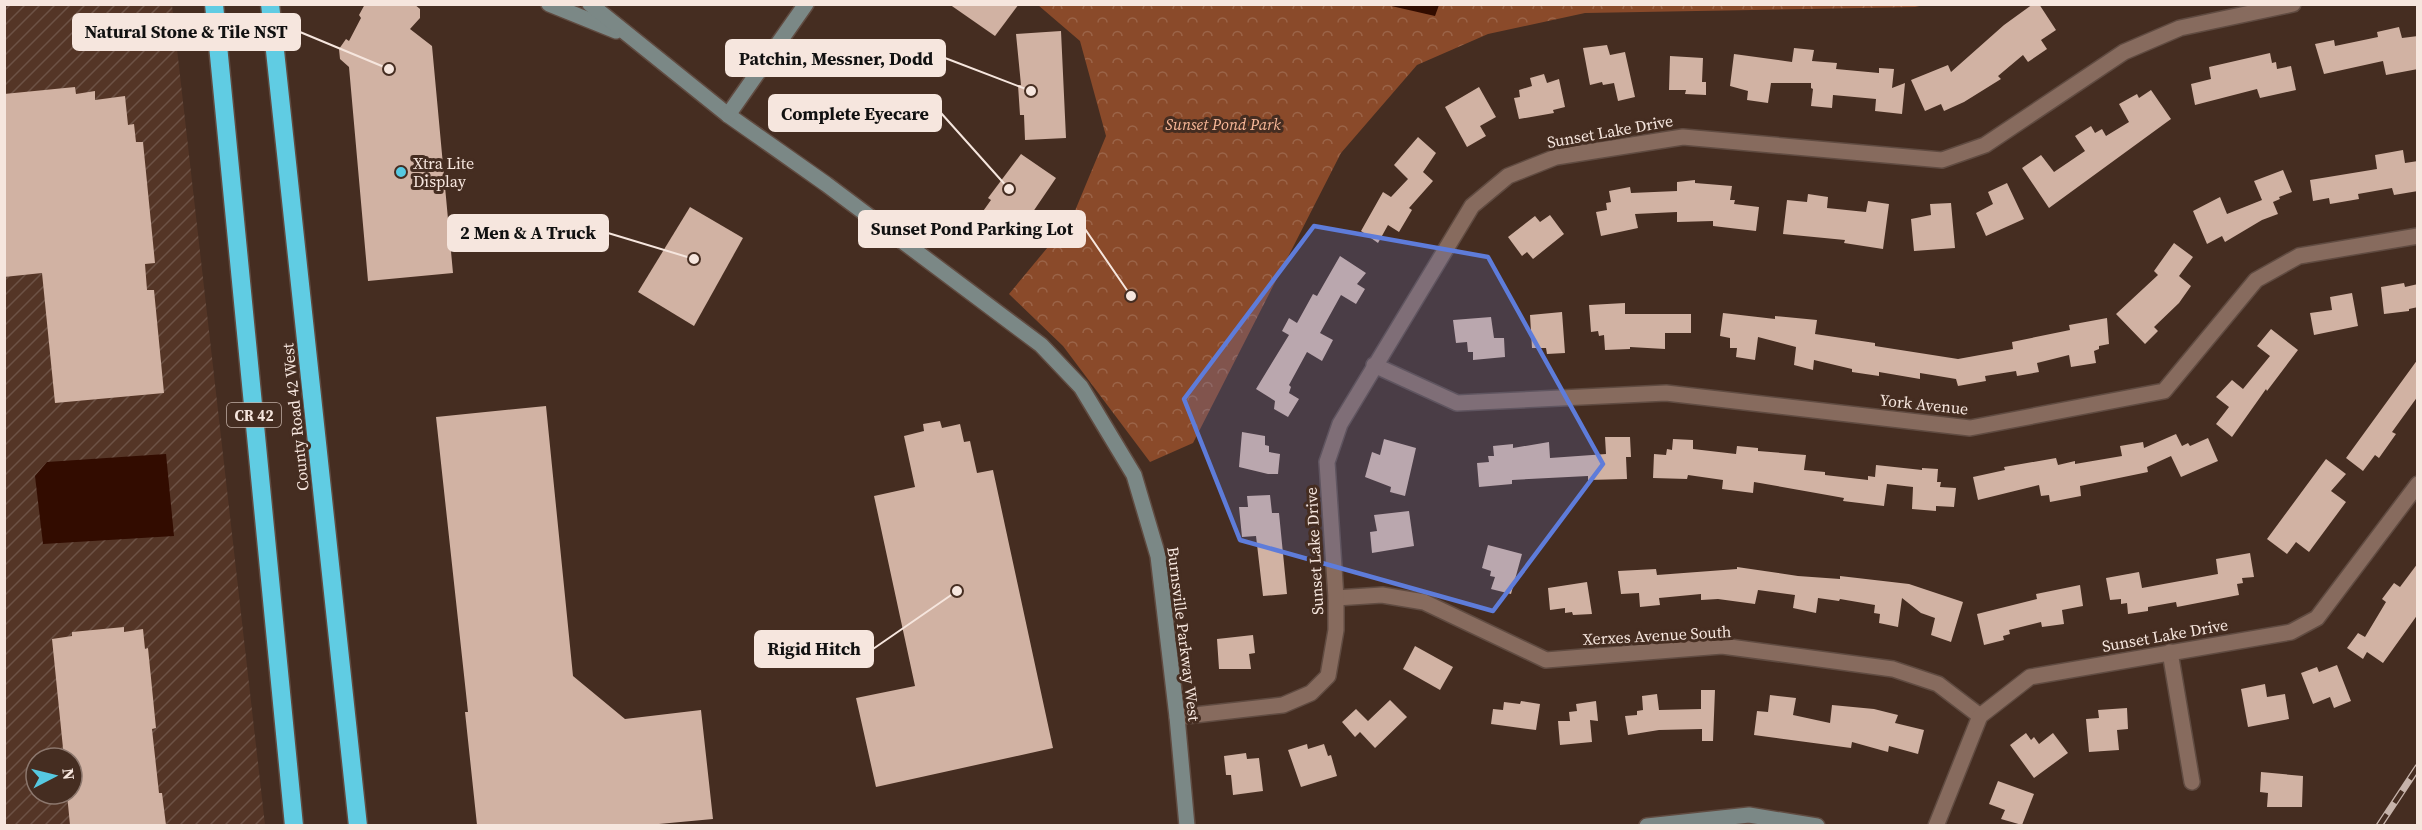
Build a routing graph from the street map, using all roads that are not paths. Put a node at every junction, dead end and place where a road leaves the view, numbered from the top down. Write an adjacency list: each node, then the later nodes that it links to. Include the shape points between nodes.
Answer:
1 (214, 4): 17 (highway, CR 42)
2 (270, 4): 18 (highway, County Road 42 West)
3 (549, 4): 7 (street, Burnsville Parkway West)
4 (590, 4): 7 (street, Burnsville Parkway West)
5 (806, 4): 8 (street)
6 (2293, 4): 10 (street, Sunset Lake Drive, via 2180,28 2124,52 1985,145 1941,160 1683,136 1556,157 1508,176 1472,206)
7 (631, 37): 8 (street, Burnsville Parkway West)
8 (728, 115): 15 (street, Burnsville Parkway West, via 999,312 1041,345 1081,387 1134,476 1155,546)
9 (2418, 236): 10 (street, York Avenue, via 2299,256 2256,280 2164,391 1970,428 1666,393 1457,403)
10 (1374, 365): 12 (street, Sunset Lake Drive, via 1340,424 1327,462)
11 (2418, 484): 13 (street, Sunset Lake Drive, via 2317,618 2291,632)
12 (1336, 598): 14 (street, Xerxes Avenue South, via 1382,595 1424,602 1546,660 1722,646 1893,669 1938,684); 15 (street, Sunset Lake Drive, via 1336,630 1328,676 1311,693 1283,705)
13 (2170, 652): 14 (street, Sunset Lake Drive, via 2030,677); 16 (street)
14 (1980, 716): 22 (street)
15 (1177, 717): 19 (street, Burnsville Parkway West)
16 (2192, 782)
17 (294, 825)
18 (358, 825)
19 (1187, 825)
20 (1647, 825): 21 (street, via 1749,815)
21 (1817, 825)
22 (1936, 825)

